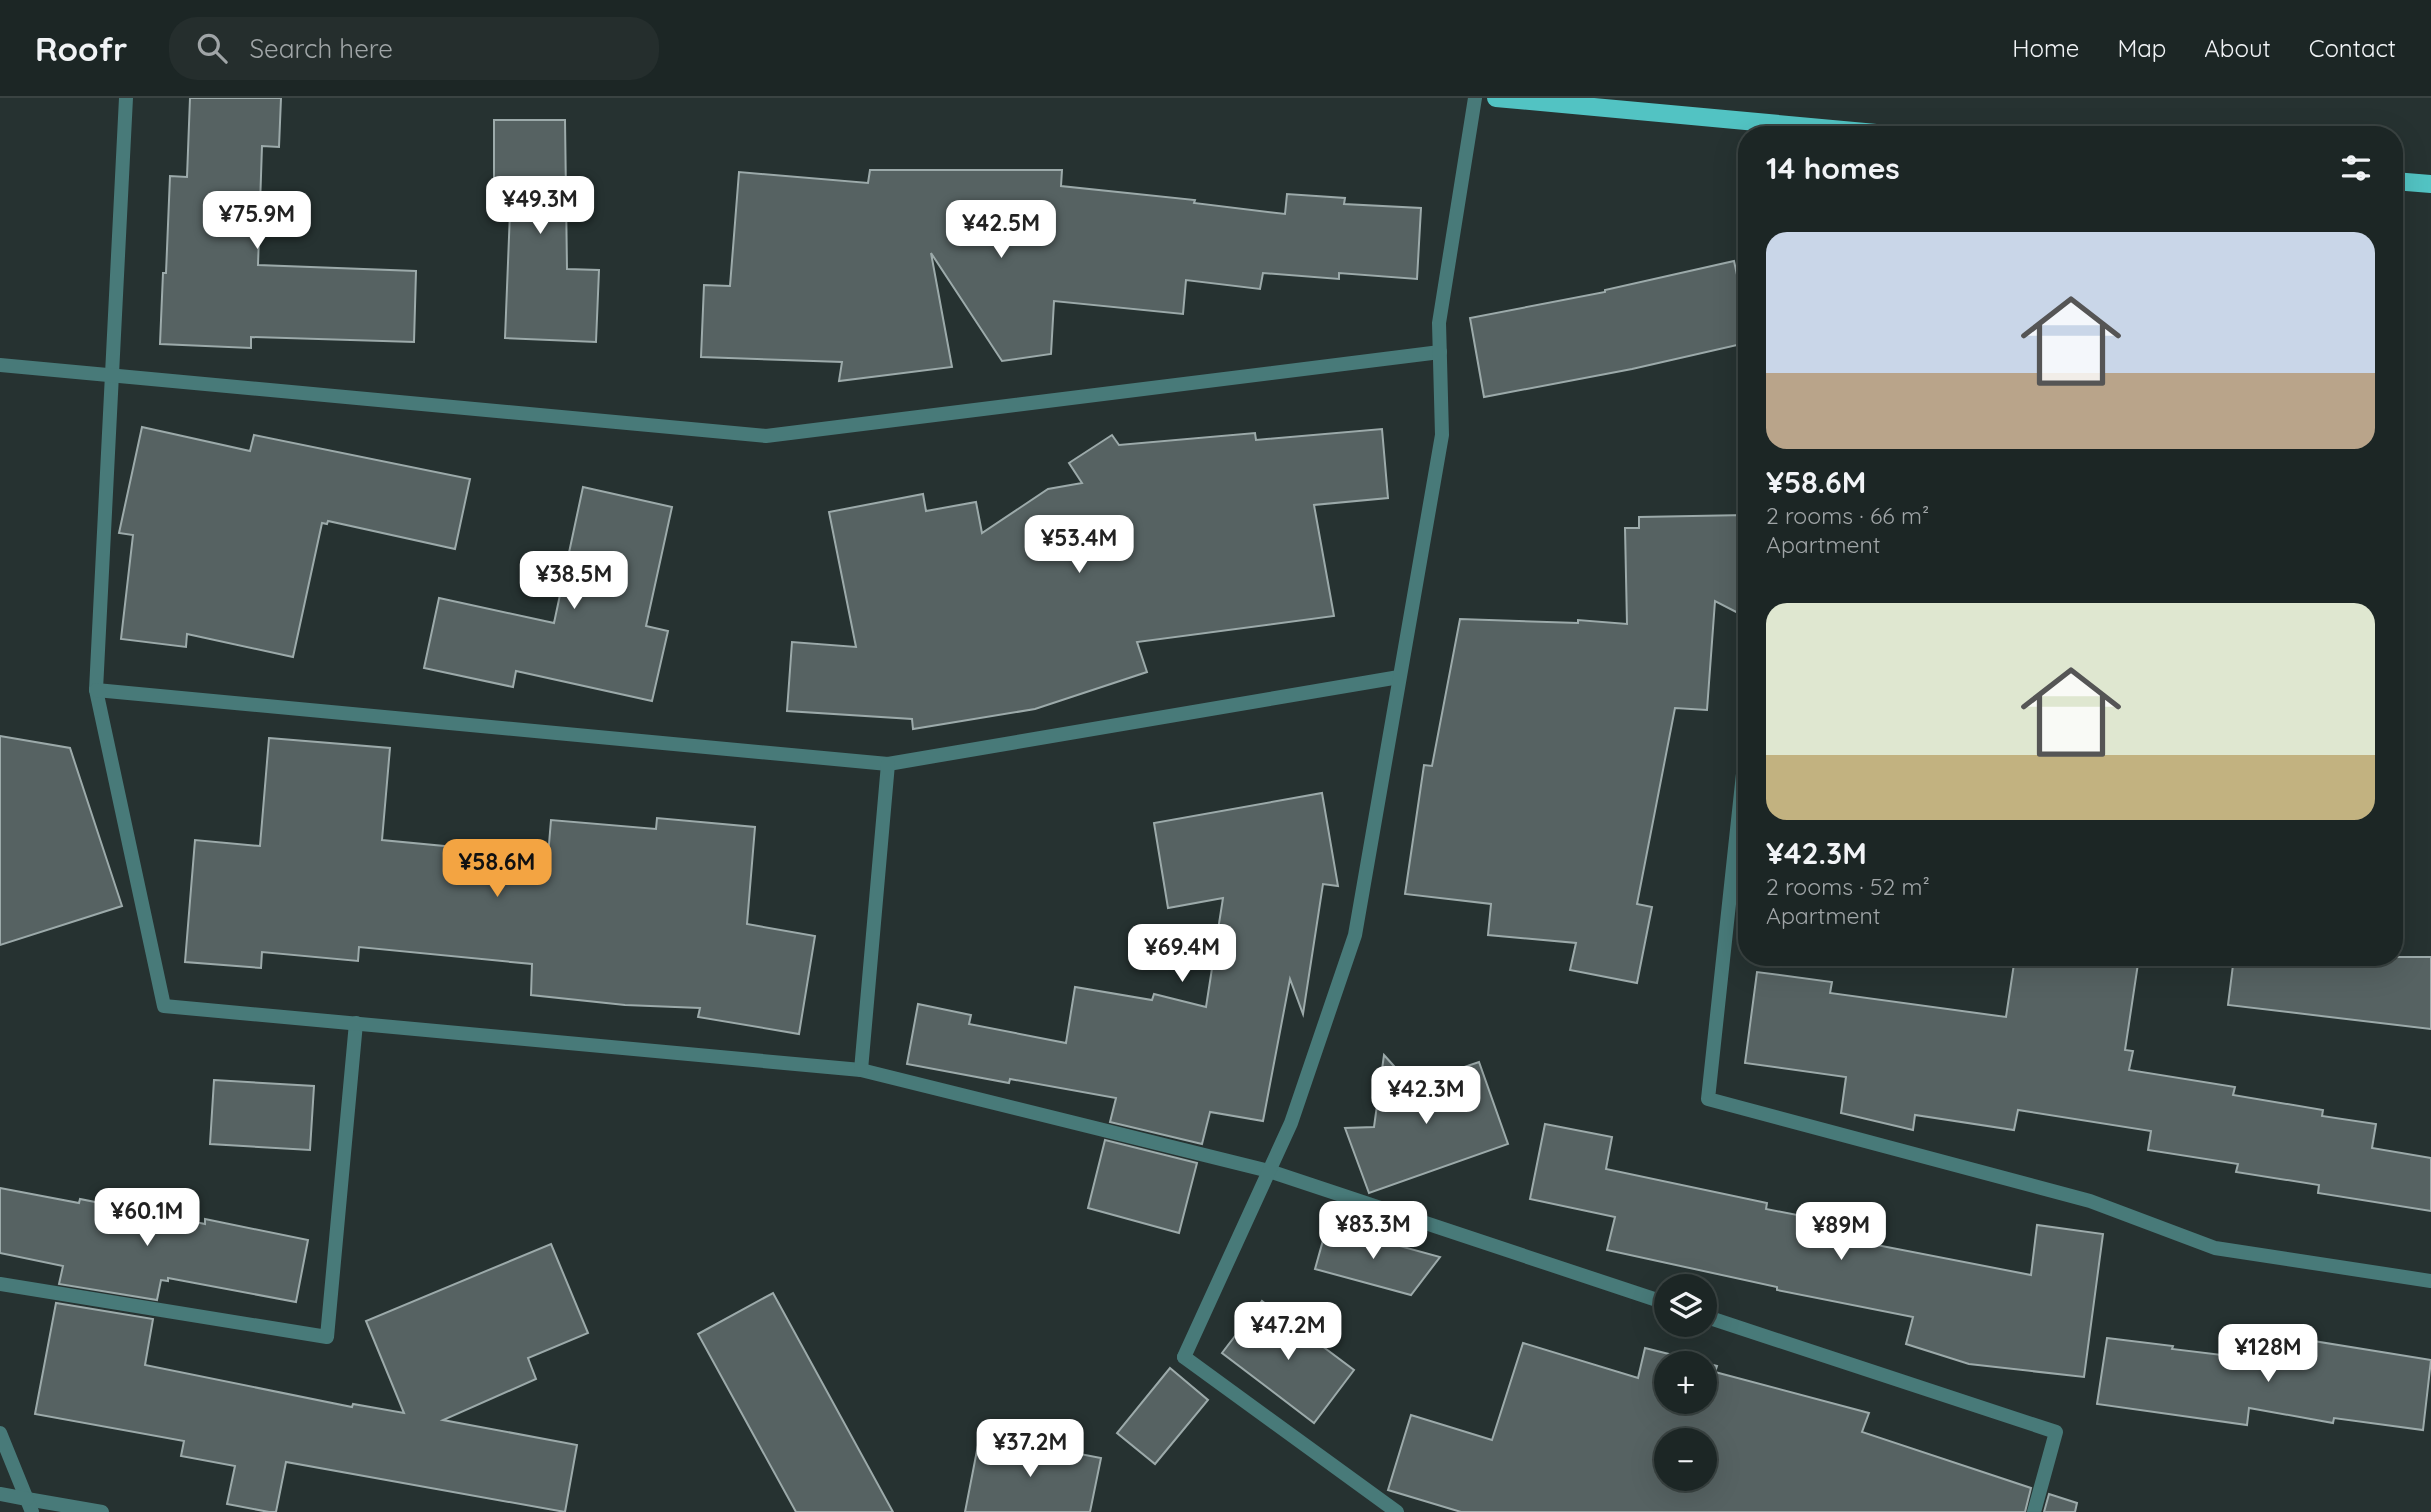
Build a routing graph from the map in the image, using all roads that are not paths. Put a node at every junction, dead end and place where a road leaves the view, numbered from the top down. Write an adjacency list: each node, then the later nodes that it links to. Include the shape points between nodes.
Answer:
1 (126, 98): 10 (street)
2 (1475, 98): 8 (street, via 1439,323)
3 (1496, 98): 4 (main road)
4 (1532, 99): 5 (main road)
5 (1770, 126)
6 (2403, 182): 7 (main road)
7 (2431, 184)
8 (1440, 352): 10 (street, via 766,436); 11 (street, via 1442,435)
9 (0, 365): 10 (street)
10 (111, 375): 12 (street)
11 (1399, 677): 13 (street); 17 (street, via 1355,935 1291,1123)
12 (96, 690): 13 (street); 15 (street, via 164,1006)
13 (888, 764): 16 (street)
14 (1738, 821): 18 (street, via 1708,1100 2090,1201 2215,1248)
15 (356, 1023): 16 (street); 19 (street, via 327,1337)
16 (861, 1069): 17 (street)
17 (1269, 1171): 20 (street); 26 (street, via 1184,1357)
18 (2431, 1281)
19 (0, 1284)
20 (1654, 1299)
21 (1717, 1320): 27 (street, via 2056,1432)
22 (0, 1433): 24 (street)
23 (0, 1494): 24 (street)
24 (30, 1505): 25 (street)
25 (102, 1512)
26 (1397, 1512)
27 (2034, 1512)

